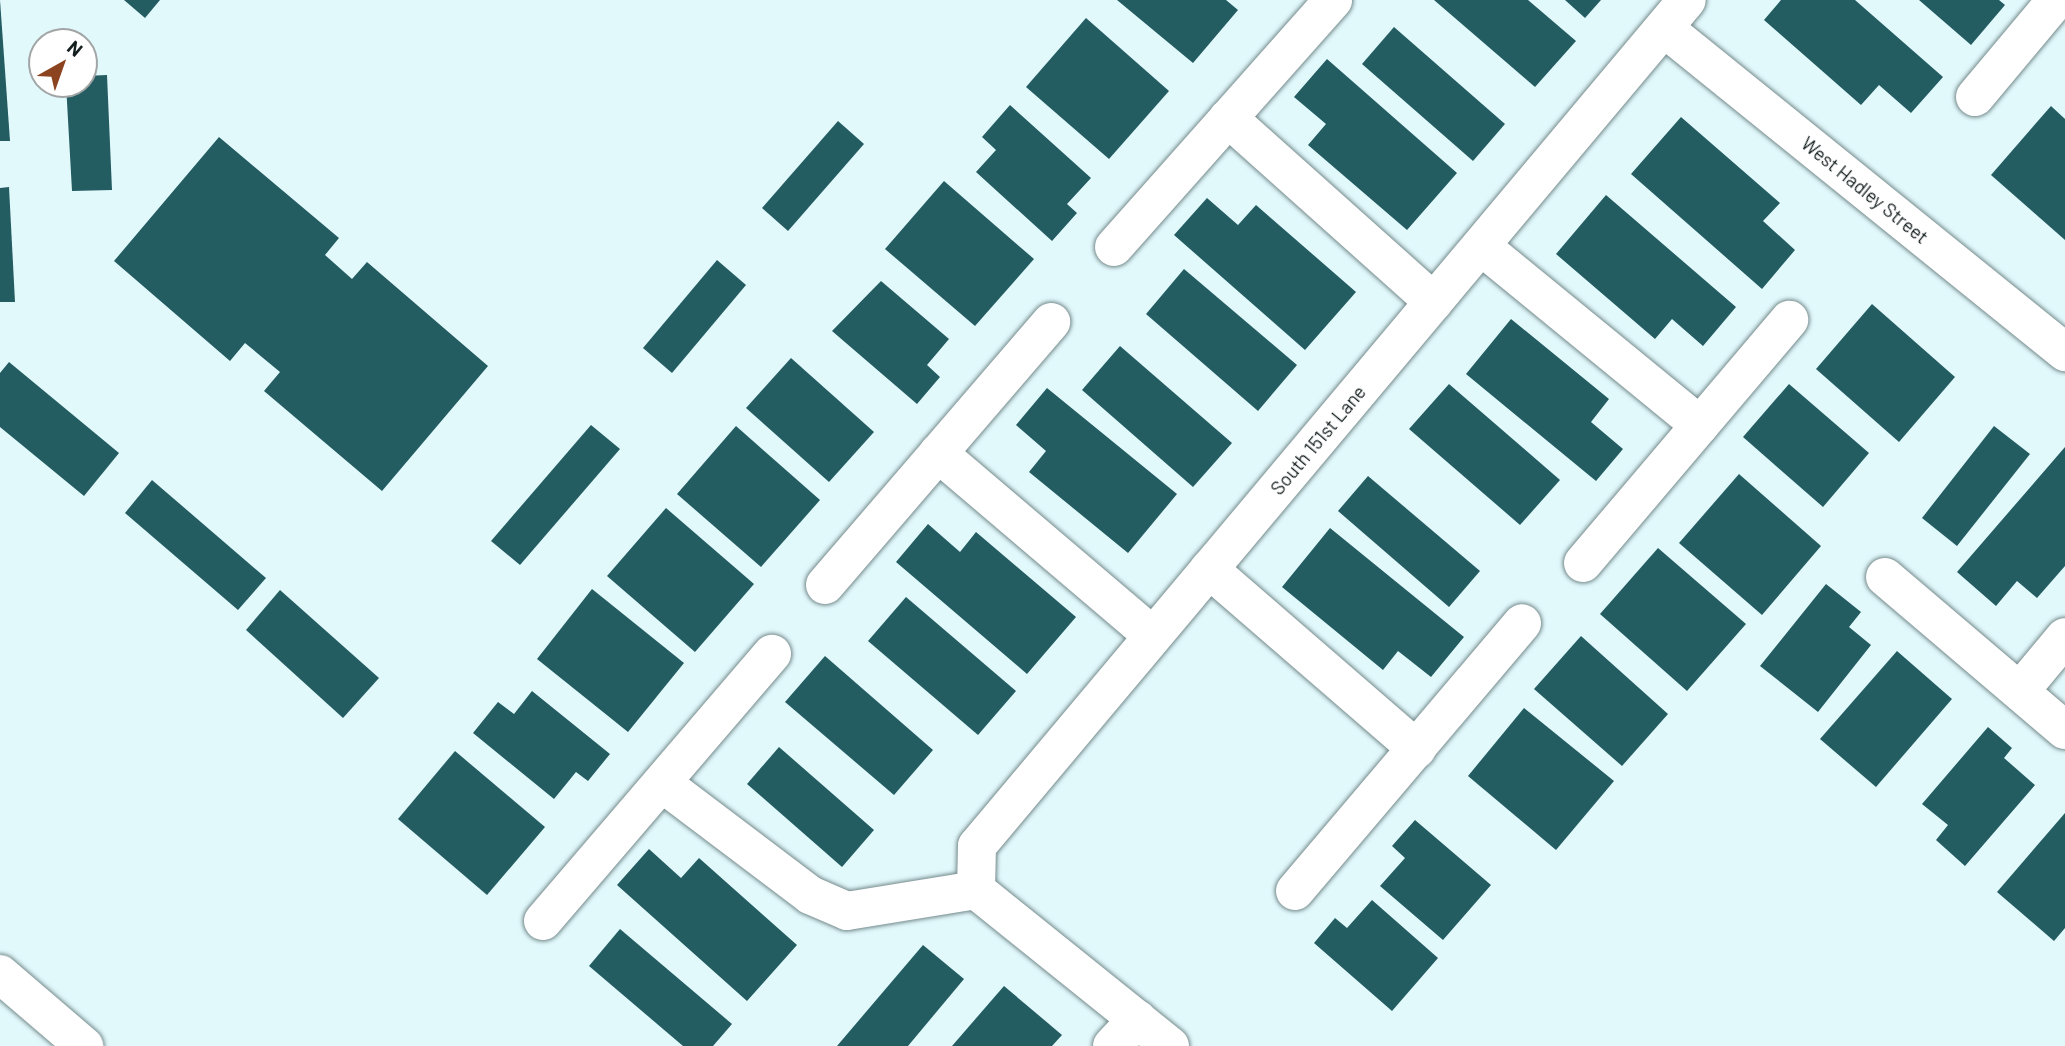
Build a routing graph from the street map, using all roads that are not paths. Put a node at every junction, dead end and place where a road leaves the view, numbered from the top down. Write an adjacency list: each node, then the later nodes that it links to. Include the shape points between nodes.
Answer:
1 (1333, 0): 5 (street)
2 (2056, 0): 4 (street)
3 (1676, 14): 6 (street, South 151st Lane); 11 (street, West Hadley Street)
4 (1975, 97)
5 (1228, 118): 7 (street); 8 (street)
6 (1481, 246): 8 (street, South 151st Lane); 12 (street)
7 (1114, 247)
8 (1434, 302): 15 (street, South 151st Lane)
9 (1789, 320): 12 (street)
10 (1051, 322): 13 (street)
11 (2065, 352)
12 (1700, 425): 14 (street)
13 (938, 453): 17 (street); 19 (street)
14 (1583, 563)
15 (1209, 569): 19 (street, South 151st Lane); 24 (street)
16 (1885, 577): 22 (street)
17 (825, 585)
18 (1522, 623): 24 (street)
19 (1153, 636): 26 (street, South 151st Lane, via 977,846)
20 (2065, 637): 22 (street)
21 (772, 654): 25 (street)
22 (2020, 691): 23 (street)
23 (2065, 730)
24 (1417, 748): 27 (street)
25 (662, 783): 26 (street, via 810,895 847,911); 28 (street)
26 (976, 890): 30 (street)
27 (1295, 891)
28 (543, 921)
29 (0, 974): 31 (street)
30 (1125, 1032): 32 (street)
31 (85, 1046)
32 (1170, 1046)

